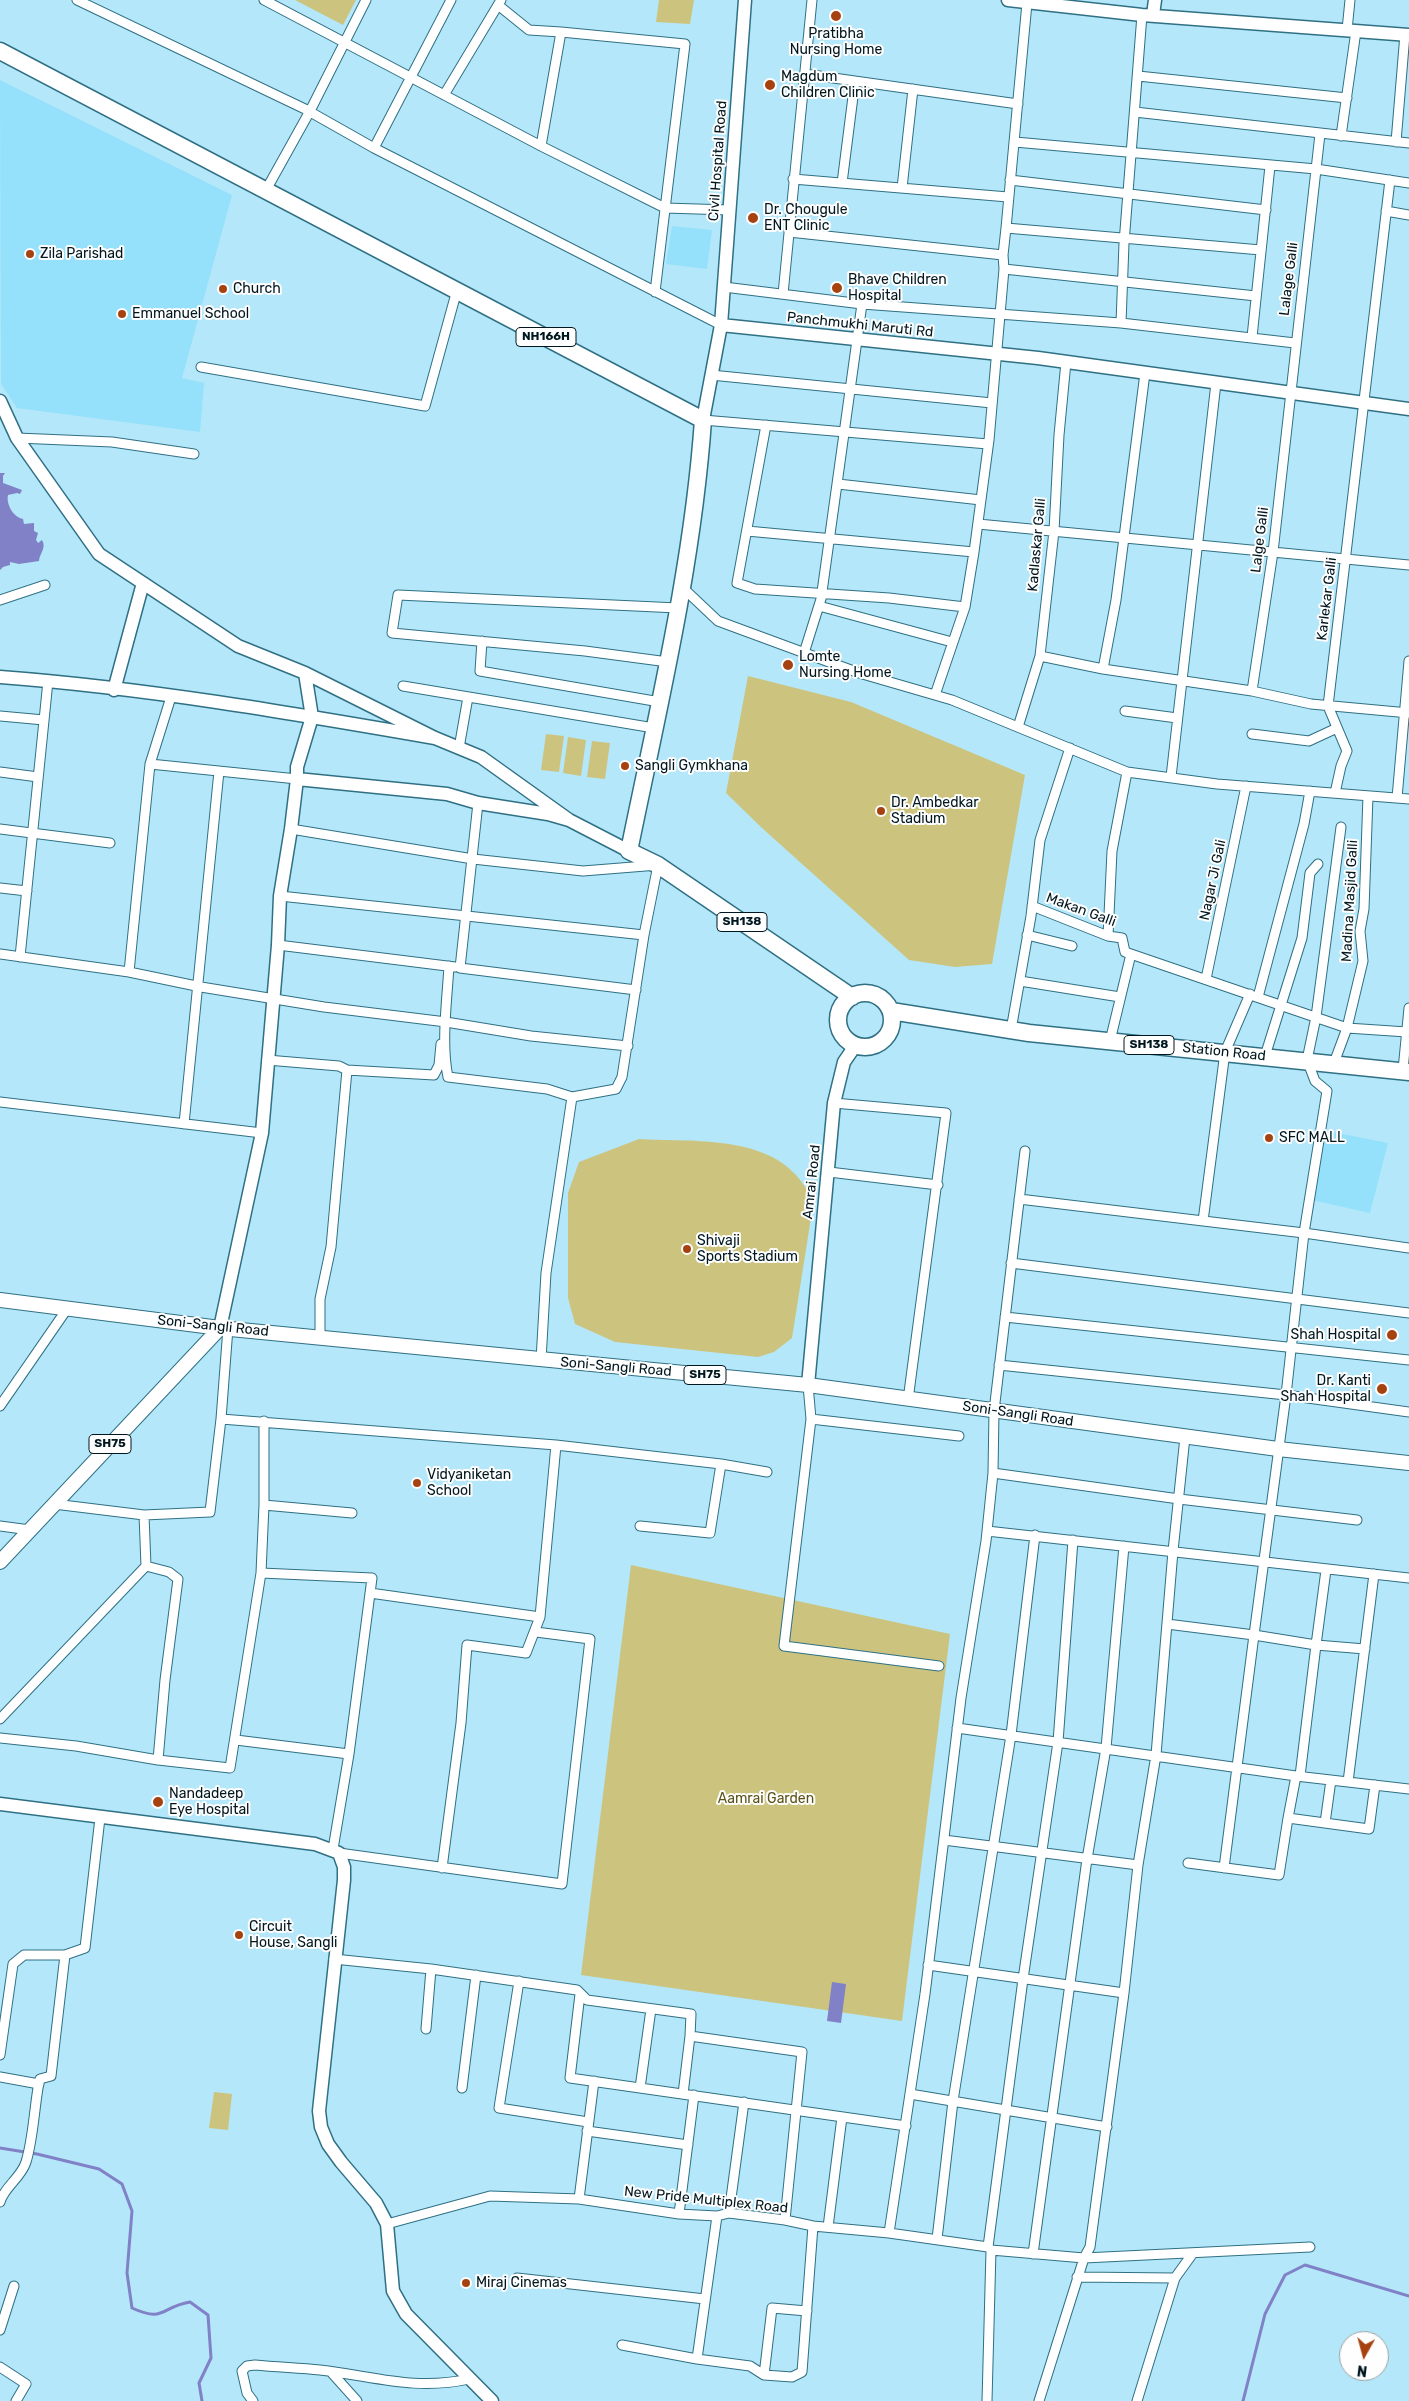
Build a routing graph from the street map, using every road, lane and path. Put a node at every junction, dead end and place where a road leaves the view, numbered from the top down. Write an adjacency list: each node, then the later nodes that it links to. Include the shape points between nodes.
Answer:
1 (77, 0): 28 (street)
2 (264, 0): 16 (street)
3 (366, 0): 16 (street)
4 (452, 0): 20 (street)
5 (746, 0): 50 (main road, Civil Hospital Road)
6 (812, 0): 18 (street)
7 (1008, 0): 11 (main road)
8 (1155, 0): 12 (main road)
9 (1350, 0): 13 (street)
10 (499, 2): 14 (street, via 529,30); 23 (street)
11 (1026, 3): 12 (main road); 25 (street)
12 (1148, 15): 13 (main road); 19 (street)
13 (1352, 30): 15 (main road); 24 (street)
14 (561, 32): 35 (street); 49 (street, via 685,44)
15 (1407, 35): 26 (street)
16 (344, 42): 20 (street); 28 (street)
17 (0, 51): 46 (highway, NH166H)
18 (805, 74): 21 (street); 40 (street)
19 (1138, 76): 24 (street); 29 (street)
20 (411, 77): 23 (street); 36 (street)
21 (856, 81): 22 (street); 43 (street)
22 (914, 89): 25 (street); 45 (street)
23 (444, 95): 35 (street)
24 (1347, 98): 31 (street)
25 (1018, 104): 32 (street)
26 (1399, 110): 27 (street); 33 (street)
27 (1409, 111)
28 (310, 112): 36 (street); 46 (street)
29 (1135, 112): 30 (street); 37 (street)
30 (1320, 134): 31 (street); 39 (street, Lalage Galli)
31 (1342, 136): 33 (street)
32 (1015, 142): 37 (street); 41 (street)
33 (1396, 142): 34 (street)
34 (1409, 143)
35 (541, 146): 49 (street)
36 (374, 148): 63 (street)
37 (1132, 152): 38 (street); 47 (street)
38 (1270, 166): 39 (street); 51 (street)
39 (1316, 169): 42 (street); 72 (street, Lalage Galli)
40 (793, 179): 43 (street); 55 (street)
41 (1010, 180): 47 (street); 48 (street)
42 (1390, 180): 44 (street); 52 (street, Karlekar Galli)
43 (842, 183): 45 (street)
44 (1409, 183)
45 (902, 188): 48 (street)
46 (266, 190): 62 (highway, NH166H)
47 (1128, 194): 51 (street); 56 (street)
48 (1008, 197): 54 (street)
49 (665, 208): 50 (street); 63 (street)
50 (729, 210): 61 (main road, Civil Hospital Road)
51 (1266, 210): 57 (street)
52 (1386, 211): 53 (street); 83 (street, Karlekar Galli)
53 (1409, 215)
54 (1006, 228): 56 (street); 58 (street)
55 (789, 232): 58 (street); 64 (street)
56 (1124, 238): 57 (street); 60 (street)
57 (1261, 250): 65 (street)
58 (1003, 255): 59 (street)
59 (1004, 269): 60 (street); 67 (street)
60 (1122, 281): 65 (street); 68 (street)
61 (724, 287): 64 (street); 69 (main road, Civil Hospital Road)
62 (456, 290): 75 (street, via 425,406); 85 (highway, NH166H)
63 (655, 292): 69 (street)
64 (783, 294): 66 (street)
65 (1256, 296): 70 (street)
66 (862, 304): 67 (street); 71 (street)
67 (1000, 314): 68 (street); 73 (street)
68 (1121, 323): 70 (street)
69 (720, 325): 71 (main road, Panchmukhi Maruti Rd); 77 (main road, Civil Hospital Road)
70 (1252, 337): 72 (street)
71 (857, 339): 73 (main road, Panchmukhi Maruti Rd); 79 (street)
72 (1295, 343): 80 (street, Lalage Galli)
73 (997, 354): 74 (main road, Panchmukhi Maruti Rd); 82 (street)
74 (1066, 362): 76 (main road, Panchmukhi Maruti Rd); 95 (street, Kadlaskar Galli)
75 (201, 367)
76 (1145, 373): 78 (main road, Panchmukhi Maruti Rd); 96 (street)
77 (711, 375): 79 (street); 85 (main road, Civil Hospital Road)
78 (1216, 382): 80 (main road, Panchmukhi Maruti Rd); 98 (street)
79 (851, 390): 82 (street); 87 (street)
80 (1290, 392): 83 (main road, Panchmukhi Maruti Rd); 100 (street, Lalge Galli)
81 (0, 401): 88 (main road)
82 (992, 402): 89 (street)
83 (1362, 402): 84 (main road, Panchmukhi Maruti Rd); 101 (street, Karlekar Galli)
84 (1409, 408)
85 (703, 420): 86 (street); 105 (highway, via 700,470)
86 (766, 425): 87 (street); 94 (street)
87 (845, 432): 89 (street); 91 (street)
88 (17, 438): 90 (street, via 112,442); 103 (main road, via 100,554)
89 (988, 444): 92 (street)
90 (194, 454)
91 (838, 484): 92 (street); 97 (street)
92 (981, 500): 93 (street)
93 (978, 524): 95 (street); 99 (street)
94 (747, 531): 97 (street); 106 (street, via 737,583 755,589)
95 (1054, 531): 96 (street); 114 (street, Kadlaskar Galli)
96 (1123, 537): 98 (street); 117 (street, via 1116,600)
97 (830, 539): 99 (street); 106 (street)
98 (1197, 544): 100 (street); 120 (street)
99 (974, 552): 109 (street)
100 (1273, 552): 101 (street); 124 (street, Lalge Galli)
101 (1346, 559): 102 (street); 129 (street, Karlekar Galli)
102 (1409, 565)
103 (143, 583): 118 (main road, via 238,646); 123 (main road)
104 (45, 585): 107 (street)
105 (681, 587): 110 (highway); 113 (street, via 718,621)
106 (822, 593): 108 (street); 109 (street)
107 (0, 600)
108 (819, 606): 112 (street); 113 (street)
109 (965, 607): 112 (street)
110 (678, 608): 111 (street, via 398,595 392,633); 115 (highway)
111 (482, 641): 115 (street); 128 (street, via 480,671)
112 (952, 642): 125 (street)
113 (804, 653): 125 (street)
114 (1040, 656): 117 (street); 136 (street, Kadlaskar Galli)
115 (668, 662): 128 (highway)
116 (1409, 662): 131 (street)
117 (1103, 669): 120 (street)
118 (305, 673): 133 (main road); 140 (main road)
119 (0, 677): 121 (main road)
120 (1181, 679): 124 (street); 134 (street)
121 (48, 681): 123 (main road); 135 (street)
122 (403, 686): 126 (street)
123 (114, 690): 127 (main road)
124 (1252, 690): 129 (street)
125 (935, 695): 136 (street)
126 (468, 697): 137 (street); 141 (street)
127 (171, 698): 133 (main road); 144 (street)
128 (660, 702): 137 (highway)
129 (1328, 706): 131 (street); 138 (street, Karlekar Galli)
130 (1125, 712): 134 (street)
131 (1406, 712): 143 (street)
132 (0, 716): 135 (street)
133 (312, 717): 140 (main road); 150 (main road, via 297,767)
134 (1177, 718): 149 (street)
135 (44, 720): 148 (street)
136 (1018, 727): 142 (street)
137 (654, 728): 164 (highway)
138 (1337, 728): 139 (street, via 1309,741); 153 (street, Karlekar Galli, via 1348,751)
139 (1252, 734)
140 (435, 738): 141 (main road)
141 (460, 748): 158 (main road, via 481,757)
142 (1070, 748): 147 (street); 171 (street, via 1040,840)
143 (1405, 754): 155 (street)
144 (150, 764): 145 (street); 183 (street)
145 (219, 771): 150 (street); 186 (street)
146 (0, 772): 148 (street)
147 (1127, 772): 149 (street); 175 (street, via 1112,851)
148 (38, 776): 162 (street)
149 (1171, 777): 151 (street)
150 (297, 779): 157 (main road, via 447,794); 161 (main road)
151 (1246, 786): 152 (street); 184 (street, Nagar Ji Gali)
152 (1310, 791): 153 (street); 188 (street, via 1304,824)
153 (1335, 793): 154 (street)
154 (1368, 796): 155 (street); 197 (street, Madina Masjid Galli, via 1364,909 1360,931 1363,962)
155 (1398, 798): 156 (street)
156 (1409, 799)
157 (478, 803): 158 (main road); 165 (street)
158 (569, 820): 164 (main road)
159 (1341, 827): 195 (street)
160 (0, 829): 162 (street)
161 (291, 829): 165 (street); 170 (main road)
162 (32, 833): 163 (street); 169 (street)
163 (110, 842)
164 (629, 851): 167 (highway, SH138)
165 (473, 859): 167 (street, via 583,871); 172 (street)
166 (1318, 864): 192 (street, via 1310,873 1302,938)
167 (658, 865): 173 (street); 189 (highway, SH138)
168 (0, 888): 169 (street)
169 (27, 891): 180 (street)
170 (280, 896): 172 (street); 176 (main road)
171 (1032, 906): 174 (street); 175 (street, Makan Galli)
172 (466, 915): 173 (street); 182 (street)
173 (644, 935): 187 (street)
174 (1027, 935): 177 (street); 185 (street)
175 (1108, 936): 179 (street, Makan Galli, via 1122,938 1125,952)
176 (278, 945): 181 (street); 191 (main road)
177 (1072, 946)
178 (0, 954): 180 (street)
179 (1130, 954): 184 (street); 190 (street)
180 (20, 957): 183 (street)
181 (449, 966): 182 (street); 196 (street)
182 (460, 968): 187 (street)
183 (129, 972): 186 (street)
184 (1206, 979): 188 (street)
185 (1020, 981): 190 (street); 198 (street)
186 (196, 986): 191 (street); 213 (street)
187 (636, 990): 201 (street)
188 (1254, 996): 192 (street); 203 (street)
189 (852, 997): 194 (highway, via 870,994 886,1003); 202 (highway, via 845,1003 838,1019 844,1036)
190 (1120, 997): 200 (street)
191 (272, 998): 196 (street); 205 (main road)
192 (1281, 1005): 195 (street); 204 (street)
193 (1409, 1008): 199 (street)
194 (891, 1011): 198 (highway, Station Road / SH138); 202 (highway, via 891,1028 882,1042 867,1047)
195 (1316, 1017): 197 (street); 206 (street)
196 (446, 1022): 201 (street, via 531,1036); 208 (street, via 439,1065 434,1075); 210 (street, via 448,1077 547,1088)
197 (1347, 1028): 199 (street); 207 (street, Madina Masjid Galli)
198 (1011, 1030): 200 (highway, Station Road / SH138)
199 (1407, 1032): 209 (street)
200 (1110, 1041): 203 (highway, Station Road / SH138)
201 (628, 1046): 210 (street, via 622,1077 616,1089)
202 (855, 1046): 212 (main road, Amrai Road, via 844,1062)
203 (1225, 1052): 204 (highway, Station Road / SH138); 219 (street)
204 (1265, 1056): 206 (highway, Station Road / SH138)
205 (268, 1060): 208 (street, via 338,1066); 214 (main road)
206 (1307, 1060): 207 (highway, Station Road / SH138); 220 (street, via 1315,1082 1327,1091)
207 (1334, 1063): 209 (highway, Station Road / SH138)
208 (347, 1070): 229 (street, via 331,1247 320,1299)
209 (1406, 1071)
210 (572, 1097): 231 (street, via 546,1272)
211 (0, 1102): 213 (street)
212 (834, 1103): 216 (main road, Amrai Road); 217 (street, via 946,1113)
213 (184, 1124): 214 (street)
214 (262, 1133): 228 (main road)
215 (1024, 1152): 218 (street)
216 (828, 1172): 217 (street); 234 (main road, Amrai Road)
217 (938, 1185): 236 (street)
218 (1019, 1199): 219 (street); 222 (street)
219 (1203, 1221): 220 (street)
220 (1304, 1233): 221 (street); 224 (street)
221 (1409, 1248)
222 (1011, 1263): 224 (street); 227 (street)
223 (0, 1300): 225 (main road, Soni-Sangli Road / SH75)
224 (1296, 1300): 226 (street); 230 (street)
225 (67, 1308): 228 (main road, Soni-Sangli Road / SH75); 237 (street)
226 (1409, 1313)
227 (1005, 1316): 230 (street); 233 (street)
228 (224, 1328): 229 (main road, Soni-Sangli Road / SH75); 240 (street); 252 (main road, SH75)
229 (320, 1338): 231 (main road, Soni-Sangli Road / SH75)
230 (1291, 1347): 232 (street); 235 (street)
231 (541, 1360): 234 (main road, Soni-Sangli Road / SH75)
232 (1409, 1360)
233 (999, 1365): 235 (street); 238 (street)
234 (808, 1385): 236 (main road, Soni-Sangli Road / SH75); 241 (street)
235 (1286, 1395): 239 (street); 246 (street)
236 (908, 1400): 238 (main road, Soni-Sangli Road / SH75)
237 (0, 1406)
238 (994, 1411): 244 (main road, Soni-Sangli Road / SH75); 250 (street)
239 (1409, 1412)
240 (221, 1419): 242 (street); 256 (street, via 210,1512)
241 (811, 1419): 243 (street); 280 (street, via 784,1646)
242 (264, 1421): 245 (street); 253 (street)
243 (959, 1436)
244 (1186, 1437): 246 (main road, Soni-Sangli Road / SH75); 251 (street)
245 (556, 1445): 247 (street); 274 (street)
246 (1278, 1449): 248 (main road, Soni-Sangli Road / SH75); 254 (street)
247 (722, 1464): 249 (street); 259 (street, via 710,1533)
248 (1409, 1464)
249 (767, 1472)
250 (993, 1473): 251 (street); 261 (street)
251 (1178, 1499): 254 (street); 265 (street)
252 (54, 1504): 256 (street); 260 (main road, SH75)
253 (264, 1505): 255 (street); 270 (street)
254 (1270, 1510): 257 (street); 266 (street)
255 (352, 1513)
256 (144, 1515): 268 (street)
257 (1357, 1520)
258 (0, 1526): 260 (street)
259 (640, 1526)
260 (30, 1530): 267 (main road, SH75)
261 (987, 1530): 262 (street); 282 (street)
262 (1035, 1535): 263 (street); 283 (street)
263 (1073, 1540): 264 (street); 286 (street)
264 (1124, 1546): 265 (street); 287 (street)
265 (1173, 1551): 266 (street); 275 (street)
266 (1263, 1561): 269 (street); 277 (street)
267 (0, 1562)
268 (146, 1566): 281 (street); 290 (street, via 169,1572 178,1579)
269 (1326, 1570): 271 (street); 278 (street)
270 (261, 1573): 273 (street, via 372,1578); 285 (street)
271 (1374, 1574): 272 (street); 279 (street)
272 (1409, 1578)
273 (370, 1593): 274 (street); 288 (street)
274 (540, 1617): 276 (street)
275 (1167, 1624): 277 (street); 289 (street)
276 (536, 1632): 308 (street, via 526,1654 467,1645 461,1723); 308 (street, via 590,1639 562,1884)
277 (1254, 1635): 278 (street); 291 (street)
278 (1316, 1644): 279 (street); 292 (street)
279 (1365, 1650): 294 (street)
280 (939, 1666)
281 (0, 1719)
282 (957, 1728): 283 (street); 301 (street)
283 (1011, 1735): 286 (street); 302 (street)
284 (0, 1738): 290 (street, via 76,1746)
285 (236, 1740): 288 (street); 290 (street, via 230,1768)
286 (1058, 1742): 287 (street); 304 (street)
287 (1106, 1748): 289 (street); 305 (street)
288 (349, 1754): 303 (street)
289 (1156, 1755): 291 (street); 307 (street)
290 (158, 1760)
291 (1238, 1767): 292 (street); 309 (street)
292 (1298, 1776): 293 (street); 299 (street)
293 (1331, 1780): 294 (street); 300 (street)
294 (1348, 1782): 295 (street)
295 (1374, 1785): 296 (street); 300 (street, via 1369,1829)
296 (1409, 1789)
297 (0, 1804): 298 (main road)
298 (100, 1818): 303 (main road, via 315,1844); 310 (street, via 85,1948)
299 (1288, 1818): 300 (street); 309 (street, via 1279,1875)
300 (1325, 1823)
301 (944, 1840): 302 (street); 312 (street)
302 (994, 1845): 304 (street); 314 (street)
303 (336, 1851): 308 (street); 311 (main road, via 344,1867 344,1880)
304 (1042, 1853): 305 (street); 316 (street)
305 (1087, 1859): 307 (street); 318 (street)
306 (1188, 1863): 309 (street)
307 (1138, 1865): 320 (street)
308 (442, 1868)
309 (1224, 1868)
310 (65, 1955): 324 (street, via 24,1955 12,1964); 327 (street, via 51,2076 40,2079)
311 (334, 1959): 313 (street); 349 (main road, via 319,2111 321,2127 341,2162 376,2203)
312 (928, 1965): 314 (street); 331 (street)
313 (431, 1969): 315 (street); 322 (street)
314 (974, 1972): 316 (street); 334 (street)
315 (476, 1975): 317 (street); 328 (street)
316 (1023, 1979): 318 (street); 336 (street)
317 (519, 1981): 319 (street, via 577,1990); 339 (street, via 499,2108)
318 (1070, 1986): 320 (street); 338 (street)
319 (580, 1994): 321 (street, via 587,2000); 326 (street, via 570,2078)
320 (1124, 1994): 341 (street)
321 (651, 2009): 323 (street, via 691,2014); 329 (street)
322 (426, 2029)
323 (690, 2036): 330 (street); 335 (street, via 802,2052)
324 (0, 2055)
325 (0, 2077): 327 (street)
326 (594, 2081): 329 (street); 339 (street)
327 (39, 2084): 344 (street, via 25,2163)
328 (462, 2088)
329 (640, 2088): 330 (street)
330 (683, 2094): 332 (street)
331 (910, 2094): 334 (street); 340 (street)
332 (694, 2095): 333 (street); 342 (street)
333 (744, 2102): 335 (street); 345 (street)
334 (953, 2102): 336 (street); 353 (street)
335 (795, 2109): 337 (street); 348 (street)
336 (1005, 2110): 338 (street); 355 (street)
337 (842, 2116): 340 (street); 351 (street)
338 (1052, 2118): 341 (street); 357 (street)
339 (588, 2126): 342 (street); 343 (street)
340 (906, 2126): 352 (street)
341 (1106, 2127): 358 (street, via 1090,2247)
342 (688, 2145): 346 (street)
343 (579, 2199): 346 (street, New Pride Multiplex Road); 349 (street, New Pride Multiplex Road, via 490,2196)
344 (0, 2202)
345 (729, 2213): 347 (street, New Pride Multiplex Road); 348 (street, New Pride Multiplex Road)
346 (679, 2214): 347 (street, New Pride Multiplex Road)
347 (717, 2216): 363 (street)
348 (785, 2220): 350 (street, New Pride Multiplex Road)
349 (386, 2224): 371 (main road, via 393,2291 406,2314)
350 (813, 2226): 351 (street, New Pride Multiplex Road); 364 (street)
351 (828, 2227): 352 (street, New Pride Multiplex Road)
352 (889, 2233): 353 (street, New Pride Multiplex Road)
353 (938, 2240): 355 (street, New Pride Multiplex Road)
354 (1310, 2247): 356 (street, New Pride Multiplex Road)
355 (990, 2249): 357 (street, New Pride Multiplex Road); 376 (street)
356 (1193, 2253): 358 (street, New Pride Multiplex Road); 361 (street)
357 (1033, 2254): 358 (street, New Pride Multiplex Road)
358 (1084, 2258): 359 (street)
359 (1078, 2277): 361 (street); 377 (street)
360 (517, 2278): 363 (street)
361 (1175, 2278): 378 (street)
362 (14, 2286): 365 (street)
363 (705, 2299): 367 (street)
364 (807, 2311): 370 (street, via 802,2372 792,2377); 370 (street, via 772,2308)
365 (0, 2330)
366 (622, 2345): 367 (street)
367 (697, 2359): 370 (street, via 750,2366)
368 (0, 2367): 372 (street, via 26,2384)
369 (331, 2372): 371 (street, via 400,2384 444,2384); 373 (street, via 247,2366 242,2377); 374 (street)
370 (764, 2374)
371 (469, 2379): 375 (main road)
372 (16, 2401)
373 (252, 2401)
374 (357, 2401)
375 (492, 2401)
376 (987, 2401)
377 (1039, 2401)
378 (1137, 2401)

